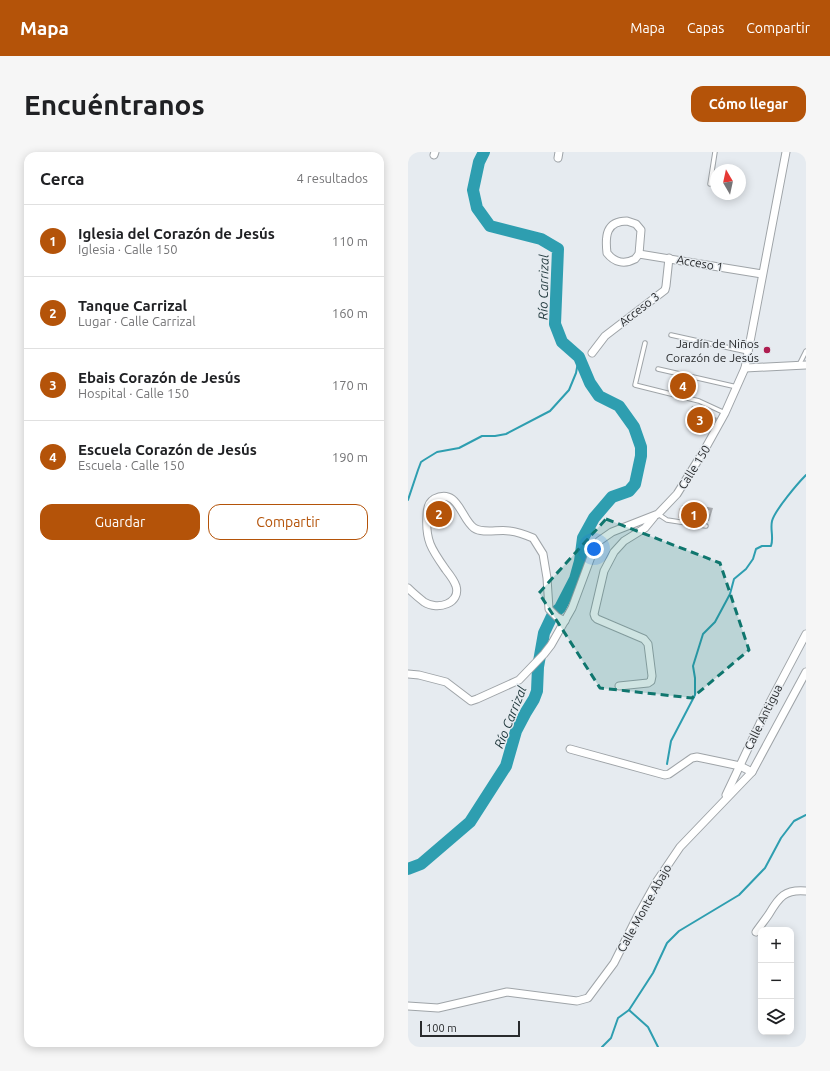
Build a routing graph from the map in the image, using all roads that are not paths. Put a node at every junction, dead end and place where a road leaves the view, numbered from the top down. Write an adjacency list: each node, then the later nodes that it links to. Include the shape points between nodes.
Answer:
1 (715, 152): 3 (lane)
2 (786, 152): 6 (street, Calle 150)
3 (713, 164)
4 (639, 254): 4 (street, via 639,227 631,222 622,221 610,227 606,248 609,256 617,261 627,262); 5 (street, Acceso 1)
5 (669, 258): 6 (street, Acceso 1); 11 (street, Acceso 3, via 664,290 605,336)
6 (762, 274): 10 (street, Calle 150)
7 (671, 335): 10 (lane)
8 (645, 343): 16 (lane, via 635,385 698,401)
9 (806, 351): 12 (lane)
10 (748, 352): 13 (street, Calle 150)
11 (592, 353)
12 (802, 365): 13 (street)
13 (745, 368): 15 (street, Calle 150)
14 (658, 369): 15 (lane)
15 (737, 387): 16 (street, Calle 150)
16 (725, 413): 17 (street, Calle 150, via 677,494)
17 (656, 516): 18 (lane); 20 (street, Calle 150, via 612,532 598,542); 24 (street, via 614,552 604,571 594,614 597,619 644,639 648,644 651,681)
18 (706, 526)
19 (408, 588): 20 (street, via 431,606 444,606 455,596 457,590 454,582 430,547 426,521 430,503 442,497 449,498 455,501 472,527 478,530 511,531 533,538 543,554 550,609 553,614)
20 (565, 621): 23 (street, Calle 150, via 544,654 518,680 473,701 446,682)
21 (806, 634): 26 (street, Calle Antigua)
22 (806, 672): 27 (street, Calle Monte Abajo)
23 (408, 674)
24 (619, 686)
25 (570, 749): 26 (street, via 665,775 697,757)
26 (740, 766): 27 (street); 28 (street, Calle Antigua)
27 (752, 772): 28 (street, Calle Monte Abajo)
28 (722, 802): 31 (street, Calle Monte Abajo, via 680,847 650,893 614,963 588,998 577,1001 507,992 438,1008)
29 (806, 891): 30 (street, via 790,892 782,896)
30 (756, 932)
31 (408, 1006)

